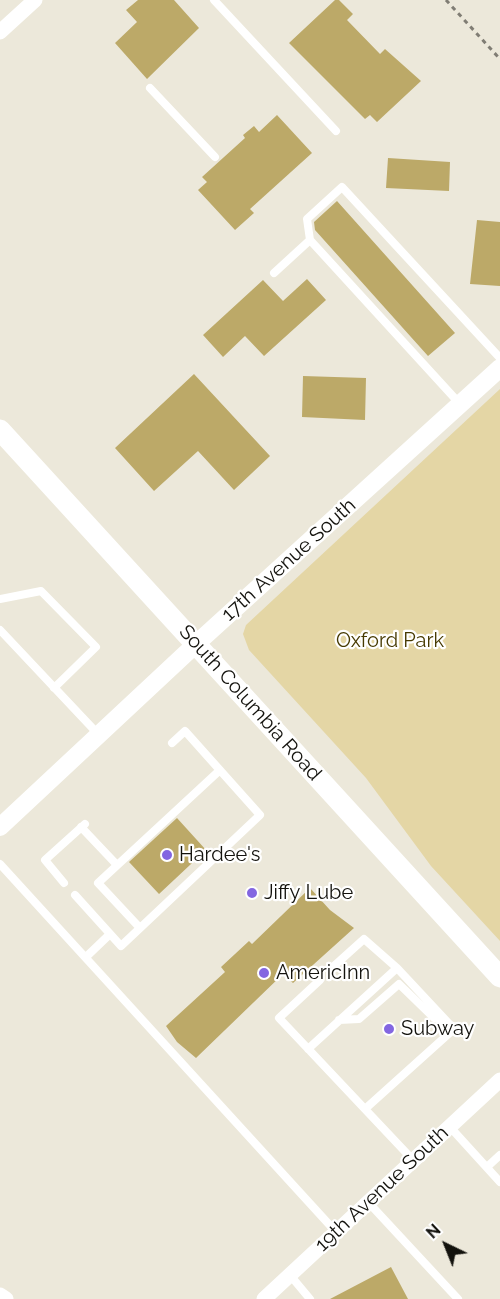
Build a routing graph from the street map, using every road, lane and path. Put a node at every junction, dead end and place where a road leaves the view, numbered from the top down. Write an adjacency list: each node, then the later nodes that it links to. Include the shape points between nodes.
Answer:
1 (35, 0): 4 (street)
2 (214, 0): 7 (lane)
3 (446, 0): 5 (path)
4 (0, 32)
5 (500, 59)
6 (150, 88): 8 (lane)
7 (336, 131)
8 (215, 157)
9 (310, 240): 10 (lane); 11 (lane, via 307,219 342,187); 13 (lane)
10 (273, 273)
11 (500, 358)
12 (500, 368): 13 (street, 17th Avenue South)
13 (460, 404): 17 (street, 17th Avenue South)
14 (0, 430): 17 (main road, South Columbia Road)
15 (0, 599): 18 (lane, via 41,591 96,647)
16 (0, 630): 18 (lane)
17 (196, 644): 19 (street, 17th Avenue South); 32 (main road, South Columbia Road)
18 (54, 688): 19 (lane)
19 (99, 735): 22 (street, 17th Avenue South)
20 (172, 743): 21 (lane, via 185,730)
21 (220, 770): 24 (lane); 27 (lane, via 260,815)
22 (0, 828)
23 (0, 864): 29 (lane)
24 (117, 865): 25 (lane, via 83,825 45,860); 27 (lane, via 98,883)
25 (64, 883)
26 (75, 895): 28 (lane)
27 (140, 928): 28 (lane, via 121,946)
28 (110, 934): 29 (lane)
29 (86, 957): 45 (lane)
30 (334, 966): 31 (lane, via 364,939)
31 (397, 968): 34 (lane); 35 (lane)
32 (500, 977)
33 (320, 980): 36 (lane, via 279,1018)
34 (339, 1020): 35 (lane, via 359,1019 399,984 434,1018); 36 (lane)
35 (445, 1020): 38 (lane, via 454,1029)
36 (308, 1049): 38 (lane)
37 (500, 1080): 39 (street, 19th Avenue South)
38 (365, 1109): 41 (lane)
39 (450, 1126): 41 (street, 19th Avenue South); 42 (lane)
40 (500, 1155): 42 (lane)
41 (413, 1160): 44 (street, 19th Avenue South)
42 (486, 1167): 43 (lane)
43 (500, 1182)
44 (368, 1202): 45 (street, 19th Avenue South); 51 (lane)
45 (336, 1232): 46 (street, 19th Avenue South)
46 (290, 1275): 49 (street, 19th Avenue South); 50 (lane)
47 (0, 1295): 48 (street)
48 (6, 1299)
49 (264, 1299)
50 (310, 1299)
51 (459, 1299)

